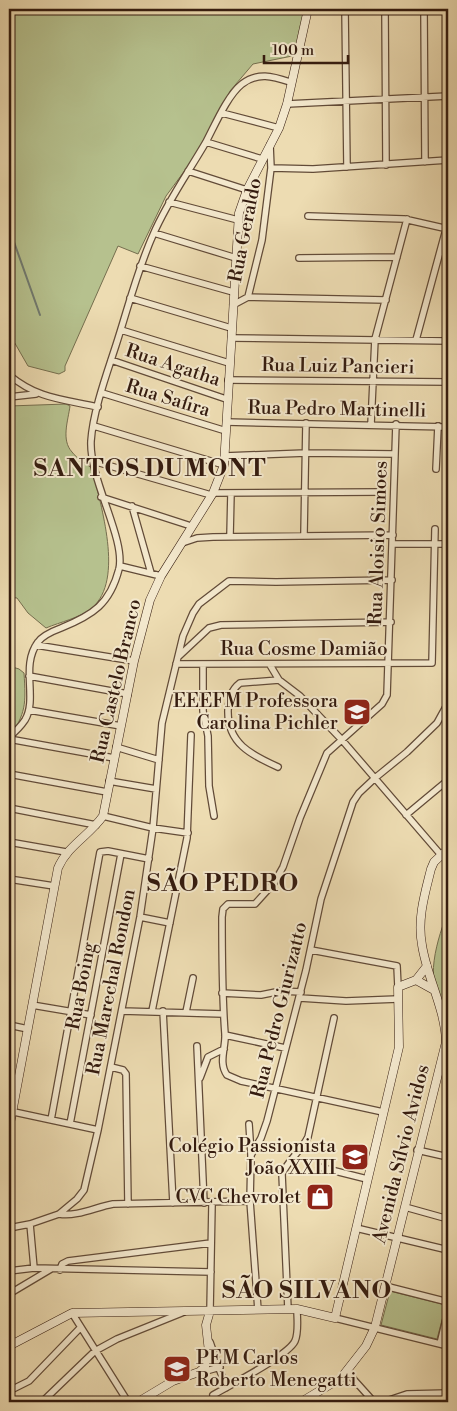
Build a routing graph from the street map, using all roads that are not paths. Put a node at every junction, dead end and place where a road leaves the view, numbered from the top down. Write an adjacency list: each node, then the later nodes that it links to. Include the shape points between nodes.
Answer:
1 (308, 9): 5 (street, Rua Castelo Branco)
2 (345, 9): 9 (street)
3 (385, 9): 8 (street)
4 (424, 9): 7 (street)
5 (290, 82): 10 (street, Rua Castelo Branco); 11 (street, via 267,75 254,78 238,87)
6 (448, 96): 7 (street)
7 (424, 97): 8 (street); 17 (street)
8 (385, 99): 9 (street); 18 (street)
9 (345, 100): 10 (street); 19 (street)
10 (287, 104): 12 (street, Rua Castelo Branco)
11 (222, 113): 12 (street); 13 (street)
12 (279, 128): 14 (street, Rua Castelo Branco)
13 (206, 142): 15 (street); 21 (street)
14 (270, 146): 15 (street, Rua Castelo Branco); 20 (street, Rua Geraldo)
15 (262, 159): 22 (street, Rua Castelo Branco)
16 (448, 160): 17 (street)
17 (425, 162): 18 (street)
18 (386, 165): 19 (street)
19 (347, 167): 20 (street)
20 (272, 168): 34 (street, Rua Geraldo, via 262,240)
21 (188, 171): 22 (street); 23 (street)
22 (247, 190): 26 (street, Rua Castelo Branco)
23 (169, 202): 26 (street); 28 (street)
24 (308, 216): 25 (street)
25 (407, 219): 27 (street); 29 (street)
26 (238, 220): 30 (street, Rua Castelo Branco)
27 (448, 227): 42 (street)
28 (154, 233): 30 (street); 32 (street)
29 (396, 257): 31 (street); 36 (street)
30 (236, 258): 33 (street, Rua Castelo Branco)
31 (299, 258)
32 (140, 266): 33 (street); 35 (street)
33 (233, 292): 37 (street, Rua Castelo Branco)
34 (248, 297): 36 (street); 37 (street)
35 (130, 298): 38 (street); 39 (street)
36 (386, 300): 41 (street)
37 (233, 306): 38 (street, Rua Castelo Branco)
38 (231, 328): 40 (street, Rua Castelo Branco)
39 (121, 330): 44 (street); 45 (street)
40 (231, 338): 41 (street); 45 (street, Rua Castelo Branco)
41 (375, 339): 42 (street); 48 (street)
42 (416, 340): 43 (street)
43 (448, 341)
44 (111, 360): 50 (street); 53 (street, Rua Agatha)
45 (229, 363): 47 (street, Rua Castelo Branco)
46 (9, 375): 51 (street, via 25,388)
47 (228, 380): 48 (street, Rua Luiz Pancieri); 53 (street, Rua Castelo Branco)
48 (373, 381): 49 (street, Rua Luiz Pancieri); 57 (street)
49 (448, 382)
50 (102, 393): 54 (street); 62 (street, Rua Safira)
51 (40, 394): 52 (street); 54 (street)
52 (9, 396)
53 (226, 399): 55 (street, Rua Castelo Branco)
54 (98, 407): 59 (street)
55 (226, 422): 56 (street, Rua Pedro Martinelli); 62 (street, Rua Castelo Branco)
56 (306, 423): 57 (street, Rua Pedro Martinelli); 63 (street)
57 (371, 424): 58 (street, Rua Pedro Martinelli)
58 (396, 424): 60 (street, Rua Pedro Martinelli); 64 (street, Rua Aloisio Simoes)
59 (94, 426): 66 (street, via 91,442); 67 (street)
60 (438, 426): 61 (street, Rua Pedro Martinelli); 68 (street)
61 (448, 427)
62 (226, 431): 65 (street, Rua Castelo Branco)
63 (306, 453): 64 (street); 65 (street); 71 (street)
64 (395, 454): 78 (street, Rua Aloisio Simoes)
65 (225, 456): 67 (street, Rua Castelo Branco)
66 (93, 461): 72 (street); 73 (street)
67 (224, 465): 72 (street, Rua Castelo Branco)
68 (436, 469)
69 (380, 492): 71 (street)
70 (231, 493): 71 (street); 72 (street); 79 (street)
71 (305, 493): 77 (street)
72 (212, 494): 75 (street, Rua Castelo Branco)
73 (102, 497): 74 (street); 84 (street)
74 (132, 506): 75 (street); 85 (street)
75 (191, 526): 80 (street, Rua Castelo Branco)
76 (435, 529): 82 (street)
77 (304, 534): 78 (street); 79 (street)
78 (393, 535): 81 (street, Rua Aloisio Simoes)
79 (230, 536): 80 (street, via 197,538)
80 (180, 544): 86 (street, Rua Castelo Branco)
81 (393, 544): 82 (street); 87 (street, Rua Aloisio Simoes)
82 (434, 544): 83 (street); 92 (street, Rua Cosme Damião, via 432,663)
83 (448, 544)
84 (120, 566): 85 (street); 89 (street, via 112,588 98,610 46,635)
85 (151, 574): 86 (street)
86 (161, 576): 91 (street, Rua Castelo Branco, via 150,600)
87 (392, 580): 88 (street, Rua Aloisio Simoes); 90 (street, Rua Marechal Rondon, via 228,581 199,604 188,623)
88 (391, 622): 90 (street, via 221,625 209,628); 92 (street, Rua Aloisio Simoes)
89 (36, 644): 91 (street); 96 (street)
90 (178, 656): 93 (street, Rua Marechal Rondon)
91 (134, 661): 98 (street, Rua Castelo Branco)
92 (389, 663): 95 (street, Rua Cosme Damião); 104 (street, Rua Aloisio Simoes, via 385,700)
93 (176, 664): 94 (street, Rua Cosme Damião); 107 (street, Rua Marechal Rondon, via 162,723)
94 (203, 664): 95 (street, Rua Cosme Damião); 117 (street, via 203,711)
95 (270, 664): 97 (street)
96 (29, 676): 98 (street); 100 (street)
97 (279, 680): 104 (street, via 300,696); 108 (street, via 240,683 231,694 228,719 234,739 242,747)
98 (128, 694): 101 (street, Rua Castelo Branco)
99 (448, 703): 110 (street, Rua Pedro Giurizatto, via 437,723)
100 (29, 710): 101 (street); 103 (street, via 26,719)
101 (121, 726): 105 (street, Rua Castelo Branco)
102 (191, 734): 121 (street)
103 (9, 738): 106 (street)
104 (342, 740): 110 (street); 138 (street, Rua Aloisio Simoes, via 325,757 274,883 255,904 234,903 222,909)
105 (116, 747): 106 (street, Rua Castelo Branco); 107 (street)
106 (114, 758): 112 (street, Rua Castelo Branco)
107 (159, 760): 113 (street, Rua Marechal Rondon)
108 (278, 767)
109 (9, 774): 114 (street)
110 (375, 778): 118 (street); 132 (street, Rua Pedro Giurizatto, via 356,798 345,824 321,900)
111 (448, 780): 118 (street)
112 (109, 781): 113 (street); 114 (street, Rua Castelo Branco)
113 (156, 789): 120 (street, Rua Marechal Rondon)
114 (108, 792): 116 (street, Rua Castelo Branco)
115 (9, 808): 119 (street)
116 (103, 816): 119 (street, Rua Castelo Branco); 120 (street)
117 (214, 816)
118 (406, 816): 126 (street)
119 (96, 825): 124 (street, Rua Castelo Branco)
120 (153, 828): 121 (street); 127 (street, Rua Marechal Rondon)
121 (188, 833): 131 (street)
122 (9, 842): 124 (street)
123 (448, 849): 126 (street, Avenida Sílvio Avidos)
124 (66, 852): 129 (street, Rua Castelo Branco)
125 (121, 854): 127 (street); 145 (street, via 100,852); 148 (street, Rua Boing)
126 (441, 855): 133 (street, Avenida Sílvio Avidos, via 431,869 420,924)
127 (149, 859): 130 (street, Rua Marechal Rondon)
128 (9, 879): 129 (street)
129 (54, 886): 141 (street, Rua Castelo Branco)
130 (140, 916): 131 (street); 142 (street, Rua Marechal Rondon)
131 (170, 923): 143 (street)
132 (311, 950): 136 (street, via 397,966); 139 (street, Rua Pedro Giurizatto)
133 (427, 966): 135 (street); 137 (street, Avenida Sílvio Avidos)
134 (194, 978): 146 (street)
135 (416, 980): 136 (street); 137 (street)
136 (398, 987): 140 (street)
137 (434, 990): 167 (street, Avenida Sílvio Avidos, via 444,1021 446,1042)
138 (222, 993): 139 (street, via 261,995 281,991); 147 (street)
139 (300, 995): 140 (street, via 346,1001); 154 (street, Rua Pedro Giurizatto)
140 (398, 999): 161 (street, via 400,1039)
141 (32, 1005): 145 (street); 151 (street, Rua Castelo Branco)
142 (122, 1010): 143 (street); 156 (street, Rua Marechal Rondon)
143 (152, 1011): 144 (street)
144 (163, 1011): 146 (street); 173 (street)
145 (70, 1012): 148 (street); 162 (street)
146 (186, 1012): 147 (street)
147 (222, 1014): 152 (street)
148 (91, 1015): 163 (street, Rua Boing)
149 (334, 1018): 159 (street)
150 (9, 1025): 151 (street)
151 (28, 1029): 160 (street, Rua Castelo Branco)
152 (225, 1035): 154 (street); 155 (street)
153 (197, 1046): 157 (street)
154 (285, 1048): 158 (street, Rua Pedro Giurizatto)
155 (224, 1049): 157 (street, via 208,1057); 158 (street, via 225,1072 230,1077)
156 (111, 1067): 166 (street, Rua Marechal Rondon); 175 (street, via 124,1070 126,1074)
157 (199, 1080): 174 (street)
158 (275, 1088): 159 (street); 168 (street, Rua Pedro Giurizatto, via 261,1138)
159 (316, 1098): 161 (street); 194 (street, via 308,1137 303,1148 288,1161 282,1174)
160 (14, 1112): 162 (street); 165 (street, Rua Castelo Branco)
161 (383, 1112): 171 (street)
162 (51, 1120): 163 (street)
163 (70, 1124): 166 (street)
164 (249, 1124): 168 (street, Rua Pedro Giurizatto)
165 (9, 1125)
166 (98, 1130): 178 (street, Rua Marechal Rondon, via 84,1190)
167 (417, 1150): 169 (street); 177 (street, Avenida Sílvio Avidos)
168 (251, 1155): 172 (street, Rua Pedro Giurizatto)
169 (448, 1158)
170 (319, 1167): 171 (street)
171 (367, 1180): 182 (street)
172 (250, 1202): 176 (street); 196 (street, Rua Pedro Giurizatto)
173 (173, 1203): 174 (street); 175 (street)
174 (204, 1203): 176 (street)
175 (128, 1204): 178 (street, via 96,1207 69,1216)
176 (212, 1204): 184 (street)
177 (405, 1207): 179 (street); 183 (street, Avenida Sílvio Avidos)
178 (59, 1214): 180 (street, Rua Marechal Rondon)
179 (448, 1219)
180 (30, 1224): 181 (street, Rua Marechal Rondon); 186 (street)
181 (9, 1228)
182 (356, 1228): 183 (street); 201 (street)
183 (397, 1237): 185 (street); 191 (street, Avenida Sílvio Avidos)
184 (212, 1243): 188 (street, via 68,1260); 190 (street)
185 (448, 1250)
186 (34, 1268): 187 (street); 189 (street)
187 (52, 1269): 188 (street); 192 (street)
188 (60, 1270): 190 (street)
189 (9, 1271)
190 (211, 1272): 198 (street)
191 (385, 1286): 193 (street); 202 (street, Avenida Sílvio Avidos)
192 (9, 1294)
193 (448, 1302)
194 (288, 1309): 195 (street); 196 (street)
195 (297, 1309): 201 (street); 212 (street, via 296,1339 289,1348)
196 (258, 1310): 198 (street)
197 (187, 1311): 198 (street); 200 (street); 208 (street, via 117,1339)
198 (210, 1311): 204 (street, via 206,1325)
199 (448, 1312): 205 (street)
200 (72, 1313): 203 (street); 206 (street)
201 (334, 1318): 202 (street)
202 (375, 1327): 205 (street); 210 (street, Avenida Sílvio Avidos)
203 (80, 1328): 208 (street); 213 (street, via 29,1381)
204 (208, 1338): 209 (street); 211 (street, via 207,1362 199,1372)
205 (440, 1344): 207 (street)
206 (9, 1346)
207 (448, 1346)
208 (95, 1352): 215 (street); 216 (street)
209 (220, 1367): 211 (street); 212 (street)
210 (347, 1372): 219 (street, Avenida Sílvio Avidos); 220 (street)
211 (192, 1374): 217 (street, via 173,1381)
212 (226, 1388): 218 (street, via 213,1395)
213 (9, 1391)
214 (448, 1393): 221 (street, via 407,1394)
215 (42, 1402)
216 (128, 1402)
217 (138, 1402)
218 (218, 1402)
219 (301, 1402)
220 (374, 1402)
221 (383, 1402)

